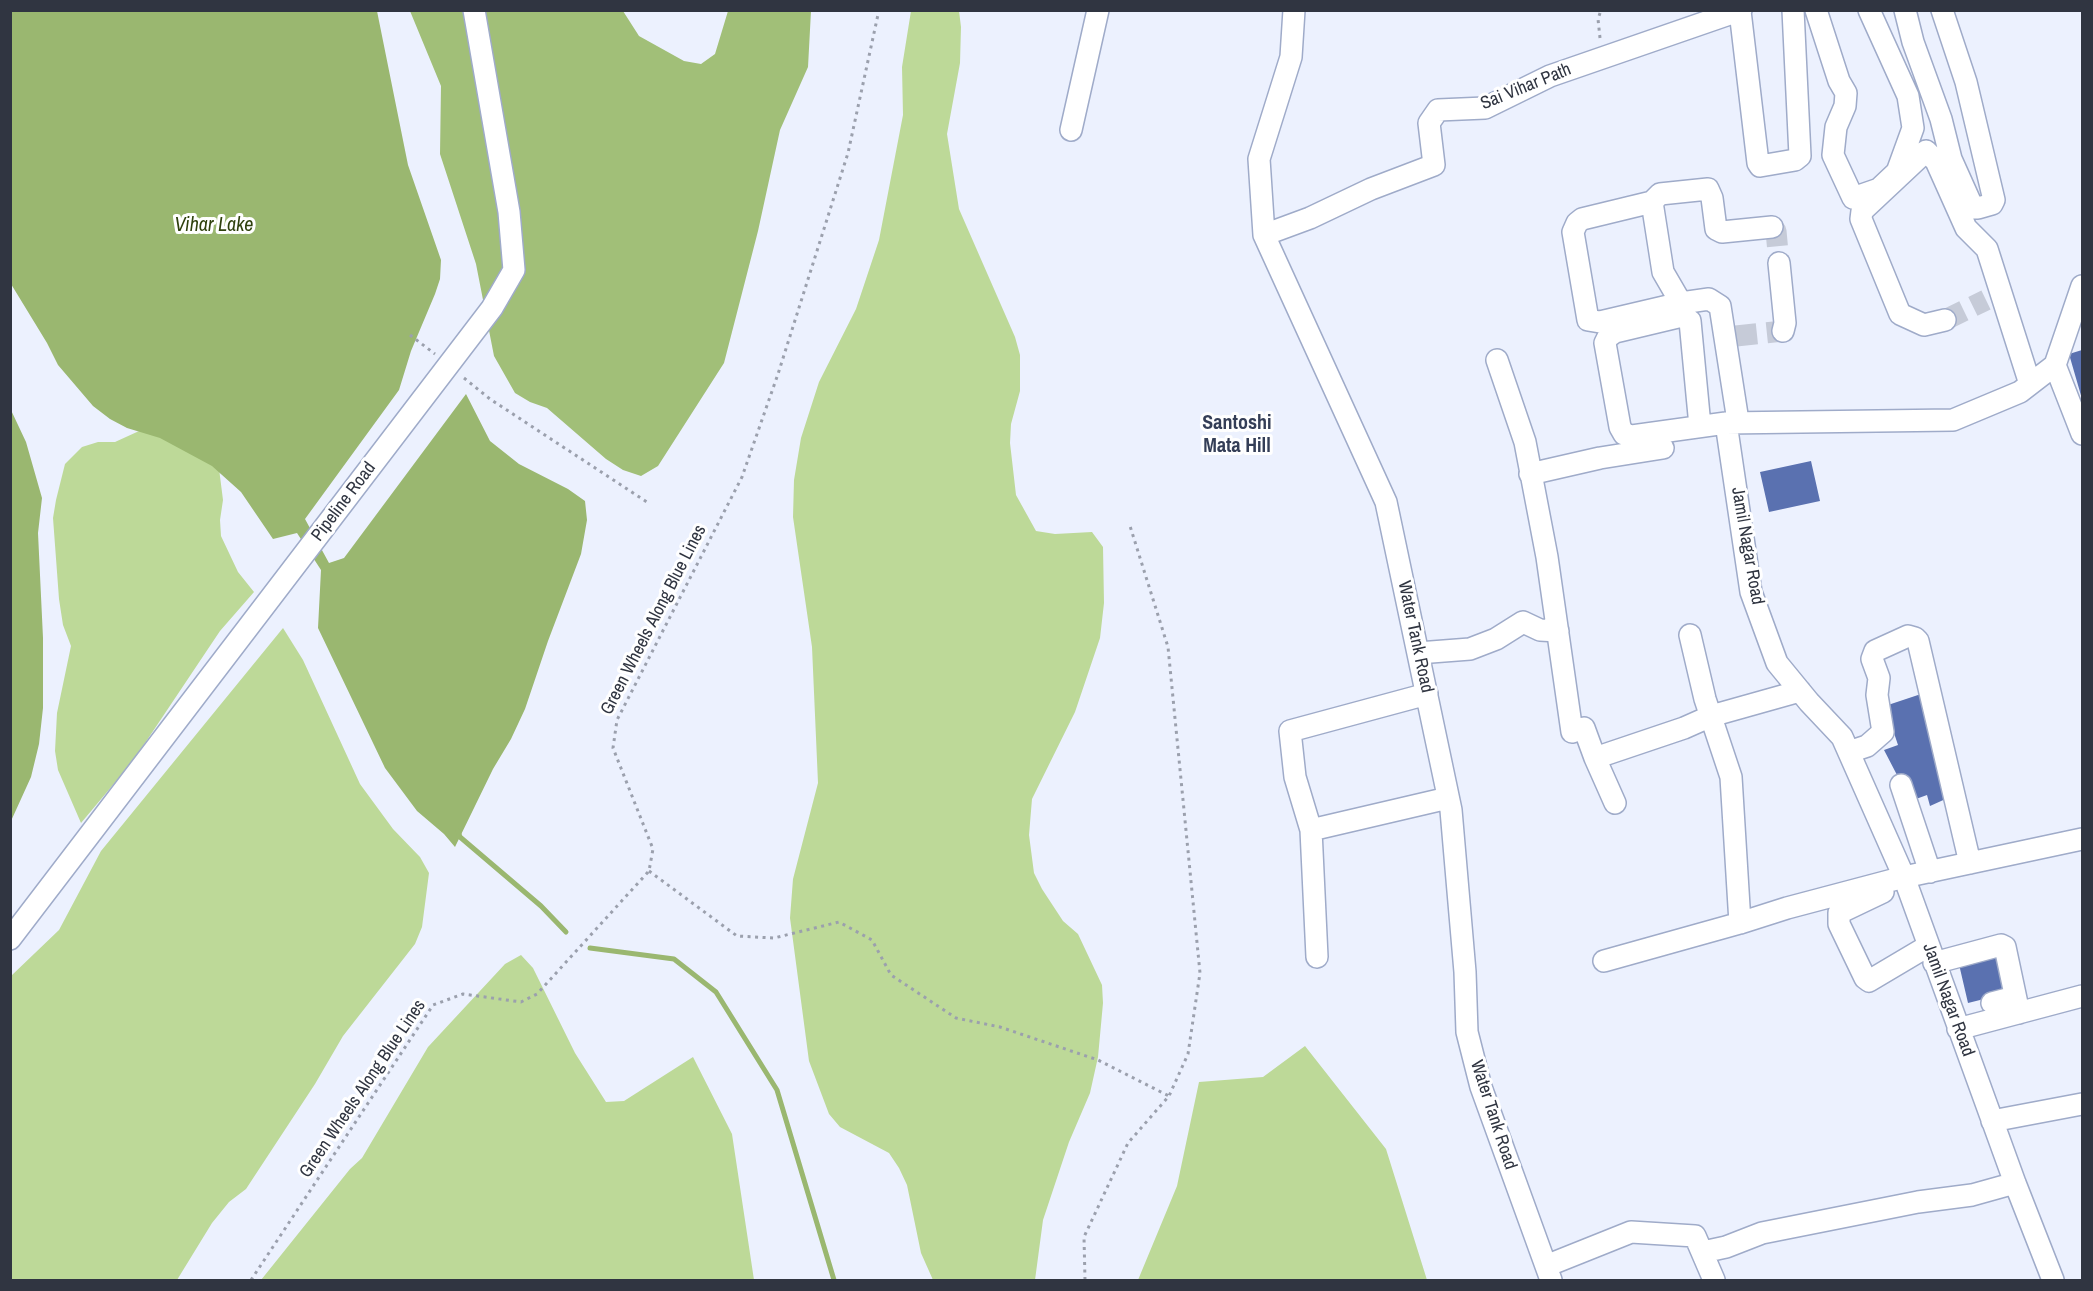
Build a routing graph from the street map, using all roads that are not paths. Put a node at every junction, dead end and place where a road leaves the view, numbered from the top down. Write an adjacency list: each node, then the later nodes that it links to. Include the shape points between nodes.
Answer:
1 (474, 10): 47 (street, Pipeline Road, via 509,212 514,270 492,308)
2 (1098, 10): 10 (street)
3 (1294, 10): 13 (street, Water Tank Road, via 1291,57 1259,159)
4 (1793, 10): 9 (street, via 1800,156 1760,166)
5 (1816, 10): 6 (street, via 1846,93 1833,155 1853,198 1879,189 1897,172 1913,128 1908,96)
6 (1869, 10)
7 (1905, 10): 8 (street, via 1951,159 1969,201 1973,208 1978,208 1994,200 1966,82)
8 (1942, 10)
9 (1740, 11): 13 (street, Sai Vihar Path, via 1550,76 1485,108 1438,110 1429,123 1434,165)
10 (1071, 130)
11 (1652, 202): 12 (street, via 1660,194 1708,189 1713,198 1716,229 1722,232); 16 (street, via 1663,272); 16 (street, Jamil Nagar Road, via 1576,223 1574,232 1588,320 1600,322)
12 (1772, 227)
13 (1264, 236): 32 (street, Water Tank Road, via 1386,502)
14 (1779, 263): 18 (street)
15 (2082, 286): 21 (street)
16 (1681, 303): 23 (street, Jamil Nagar Road, via 1709,299 1720,306 1730,336)
17 (1945, 320): 22 (street, via 1924,325 1900,314 1862,219 1862,211 1926,151 1936,161 1966,228 1986,249 1994,297)
18 (1783, 331)
19 (1497, 360): 28 (street, via 1525,442)
20 (1594, 361): 27 (street)
21 (2055, 365): 22 (street); 25 (street)
22 (2030, 384): 23 (street, via 2020,392 1953,420)
23 (1732, 422): 24 (street); 33 (street, Jamil Nagar Road, via 1751,592 1777,663)
24 (1700, 426): 24 (street, via 1624,434 1605,343 1608,337 1682,316 1690,321)
25 (2082, 434)
26 (1663, 448): 27 (street)
27 (1612, 456): 28 (street)
28 (1530, 474): 29 (street)
29 (1558, 631): 32 (street, via 1540,630 1523,622 1470,649); 37 (street, via 1572,732 1584,728)
30 (1690, 635): 35 (street)
31 (1927, 647): 43 (street)
32 (1418, 653): 34 (street, Water Tank Road)
33 (1800, 691): 35 (street); 36 (street, Jamil Nagar Road, via 1842,737)
34 (1426, 694): 39 (street, Water Tank Road); 41 (street, via 1290,731 1295,777)
35 (1711, 716): 37 (street); 46 (street, via 1731,777)
36 (1849, 752): 43 (street, via 1867,746 1883,732 1877,694 1879,678 1872,659 1875,651 1908,636 1915,638); 45 (street, Jamil Nagar Road)
37 (1595, 758): 40 (street)
38 (1902, 785): 44 (street)
39 (1448, 798): 41 (street); 59 (street, Water Tank Road, via 1467,1032 1481,1087)
40 (1615, 803)
41 (1311, 830): 49 (street)
42 (2082, 840): 43 (street)
43 (1975, 862): 44 (street)
44 (1930, 872): 45 (street)
45 (1904, 880): 46 (street); 48 (street, Jamil Nagar Road); 48 (street, via 1839,913 1839,924 1869,981)
46 (1740, 923): 50 (street)
47 (10, 939)
48 (1931, 955): 53 (street, via 2005,947); 54 (street, Jamil Nagar Road)
49 (1317, 957)
50 (1604, 961)
51 (2082, 996): 53 (street)
52 (1992, 1003): 53 (street)
53 (2017, 1005): 54 (street)
54 (1958, 1029): 56 (street, Jamil Nagar Road)
55 (2082, 1104): 56 (street)
56 (1992, 1121): 57 (street, Jamil Nagar Road)
57 (2015, 1182): 58 (street, via 1972,1196 1918,1202 1762,1233); 61 (street, Jamil Nagar Road)
58 (1703, 1252): 59 (street, via 1695,1236 1631,1232); 60 (street)
59 (1549, 1273)
60 (1714, 1281)
61 (2053, 1281)

